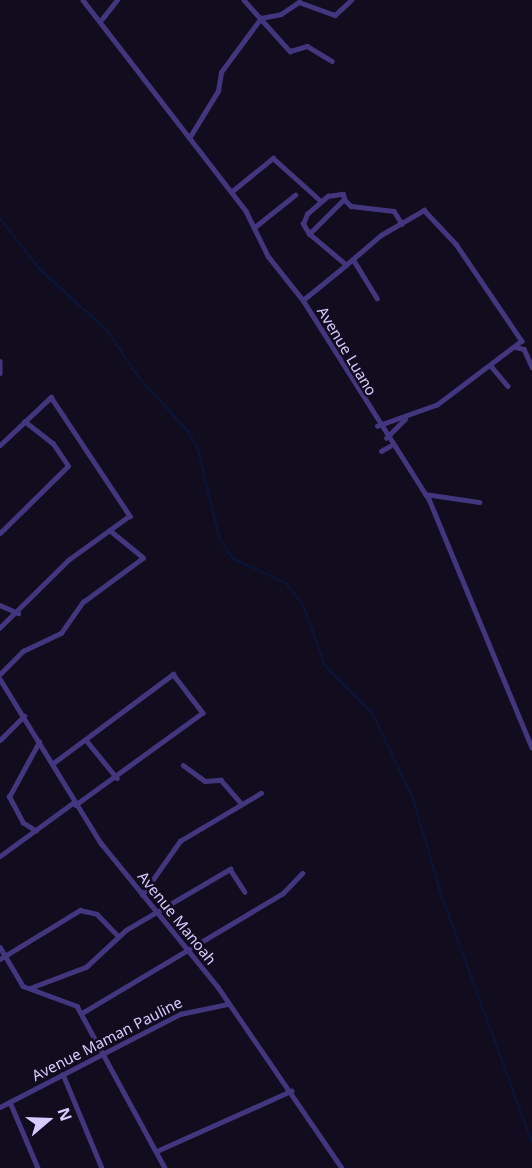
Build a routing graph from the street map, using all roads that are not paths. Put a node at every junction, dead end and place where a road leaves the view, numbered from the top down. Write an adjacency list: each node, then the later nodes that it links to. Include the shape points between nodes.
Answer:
1 (83, 0): 7 (street, Avenue Luano)
2 (117, 0): 7 (street)
3 (244, 0): 6 (street)
4 (351, 0): 5 (street, via 333,16)
5 (298, 1): 6 (street, via 281,14)
6 (261, 18): 8 (street, via 290,51 307,46); 9 (street, via 221,72 218,91)
7 (102, 19): 9 (street, Avenue Luano)
8 (332, 61)
9 (191, 135): 10 (street, Avenue Luano)
10 (231, 192): 13 (street, via 273,158); 15 (street, Avenue Luano)
11 (295, 195): 15 (street)
12 (345, 199): 13 (street, via 340,194); 14 (street, via 351,206 394,211); 16 (street)
13 (321, 201): 16 (street, via 304,218)
14 (402, 224): 17 (street); 21 (street, via 424,210 456,244 520,337)
15 (256, 226): 20 (street, Avenue Luano, via 268,256)
16 (309, 234): 18 (street)
17 (352, 259): 18 (street); 19 (street)
18 (346, 265): 20 (street)
19 (376, 298)
20 (303, 300): 29 (street, Avenue Luano)
21 (516, 347): 23 (street); 24 (street, via 524,349)
22 (0, 362): 25 (street)
23 (490, 366): 26 (street); 27 (street, via 455,394)
24 (532, 367)
25 (0, 373)
26 (508, 386)
27 (405, 419): 29 (street); 30 (street)
28 (25, 422): 31 (street); 36 (street, via 50,397 61,409 130,516); 37 (street, via 53,444 68,466)
29 (378, 426): 30 (street, Avenue Luano)
30 (386, 438): 32 (street, Avenue Luano)
31 (0, 445)
32 (390, 446): 33 (street); 34 (street, Avenue Luano)
33 (381, 451)
34 (425, 494): 35 (street); 47 (street, Avenue Luano)
35 (479, 502)
36 (110, 531): 39 (street, via 69,560); 41 (street, via 143,558 83,603 61,633 23,651)
37 (0, 533)
38 (0, 605): 39 (street)
39 (18, 613): 40 (street)
40 (0, 628)
41 (0, 674)
42 (0, 679): 43 (street, Avenue Manoah)
43 (24, 716): 44 (street); 46 (street, Avenue Manoah)
44 (0, 740)
45 (86, 740): 48 (street); 50 (street); 50 (street, via 170,675 179,676 203,715)
46 (39, 742): 48 (street, Avenue Manoah); 54 (street, via 9,797 23,823)
47 (532, 748)
48 (52, 764): 53 (street, Avenue Manoah)
49 (183, 765): 52 (street, via 205,781 221,780)
50 (117, 778): 53 (street)
51 (261, 793): 52 (street)
52 (240, 802): 58 (street, via 177,844)
53 (75, 803): 54 (street); 58 (street, Avenue Manoah)
54 (36, 831): 55 (street)
55 (0, 856)
56 (302, 873): 62 (street, via 282,894)
57 (245, 892): 59 (street, via 231,869)
58 (142, 895): 59 (street, Avenue Manoah)
59 (155, 911): 60 (street); 62 (street, Avenue Manoah)
60 (118, 936): 63 (street, via 97,914 80,910); 64 (street, via 82,969)
61 (0, 947): 63 (street)
62 (189, 952): 65 (street, Avenue Manoah); 66 (street)
63 (2, 958): 64 (street, via 20,983)
64 (30, 988): 66 (street, via 75,1004)
65 (228, 1004): 67 (street, Avenue Maman Pauline, via 191,1009); 69 (street, Avenue Manoah)
66 (82, 1013): 67 (street)
67 (104, 1053): 68 (street, Avenue Maman Pauline); 72 (street)
68 (63, 1074): 70 (street, Avenue Maman Pauline); 74 (street)
69 (291, 1091): 72 (street); 76 (street, Avenue Manoah)
70 (10, 1101): 71 (street, Avenue Maman Pauline); 73 (street)
71 (0, 1107)
72 (159, 1150): 75 (street)
73 (38, 1168)
74 (102, 1168)
75 (165, 1168)
76 (342, 1168)

